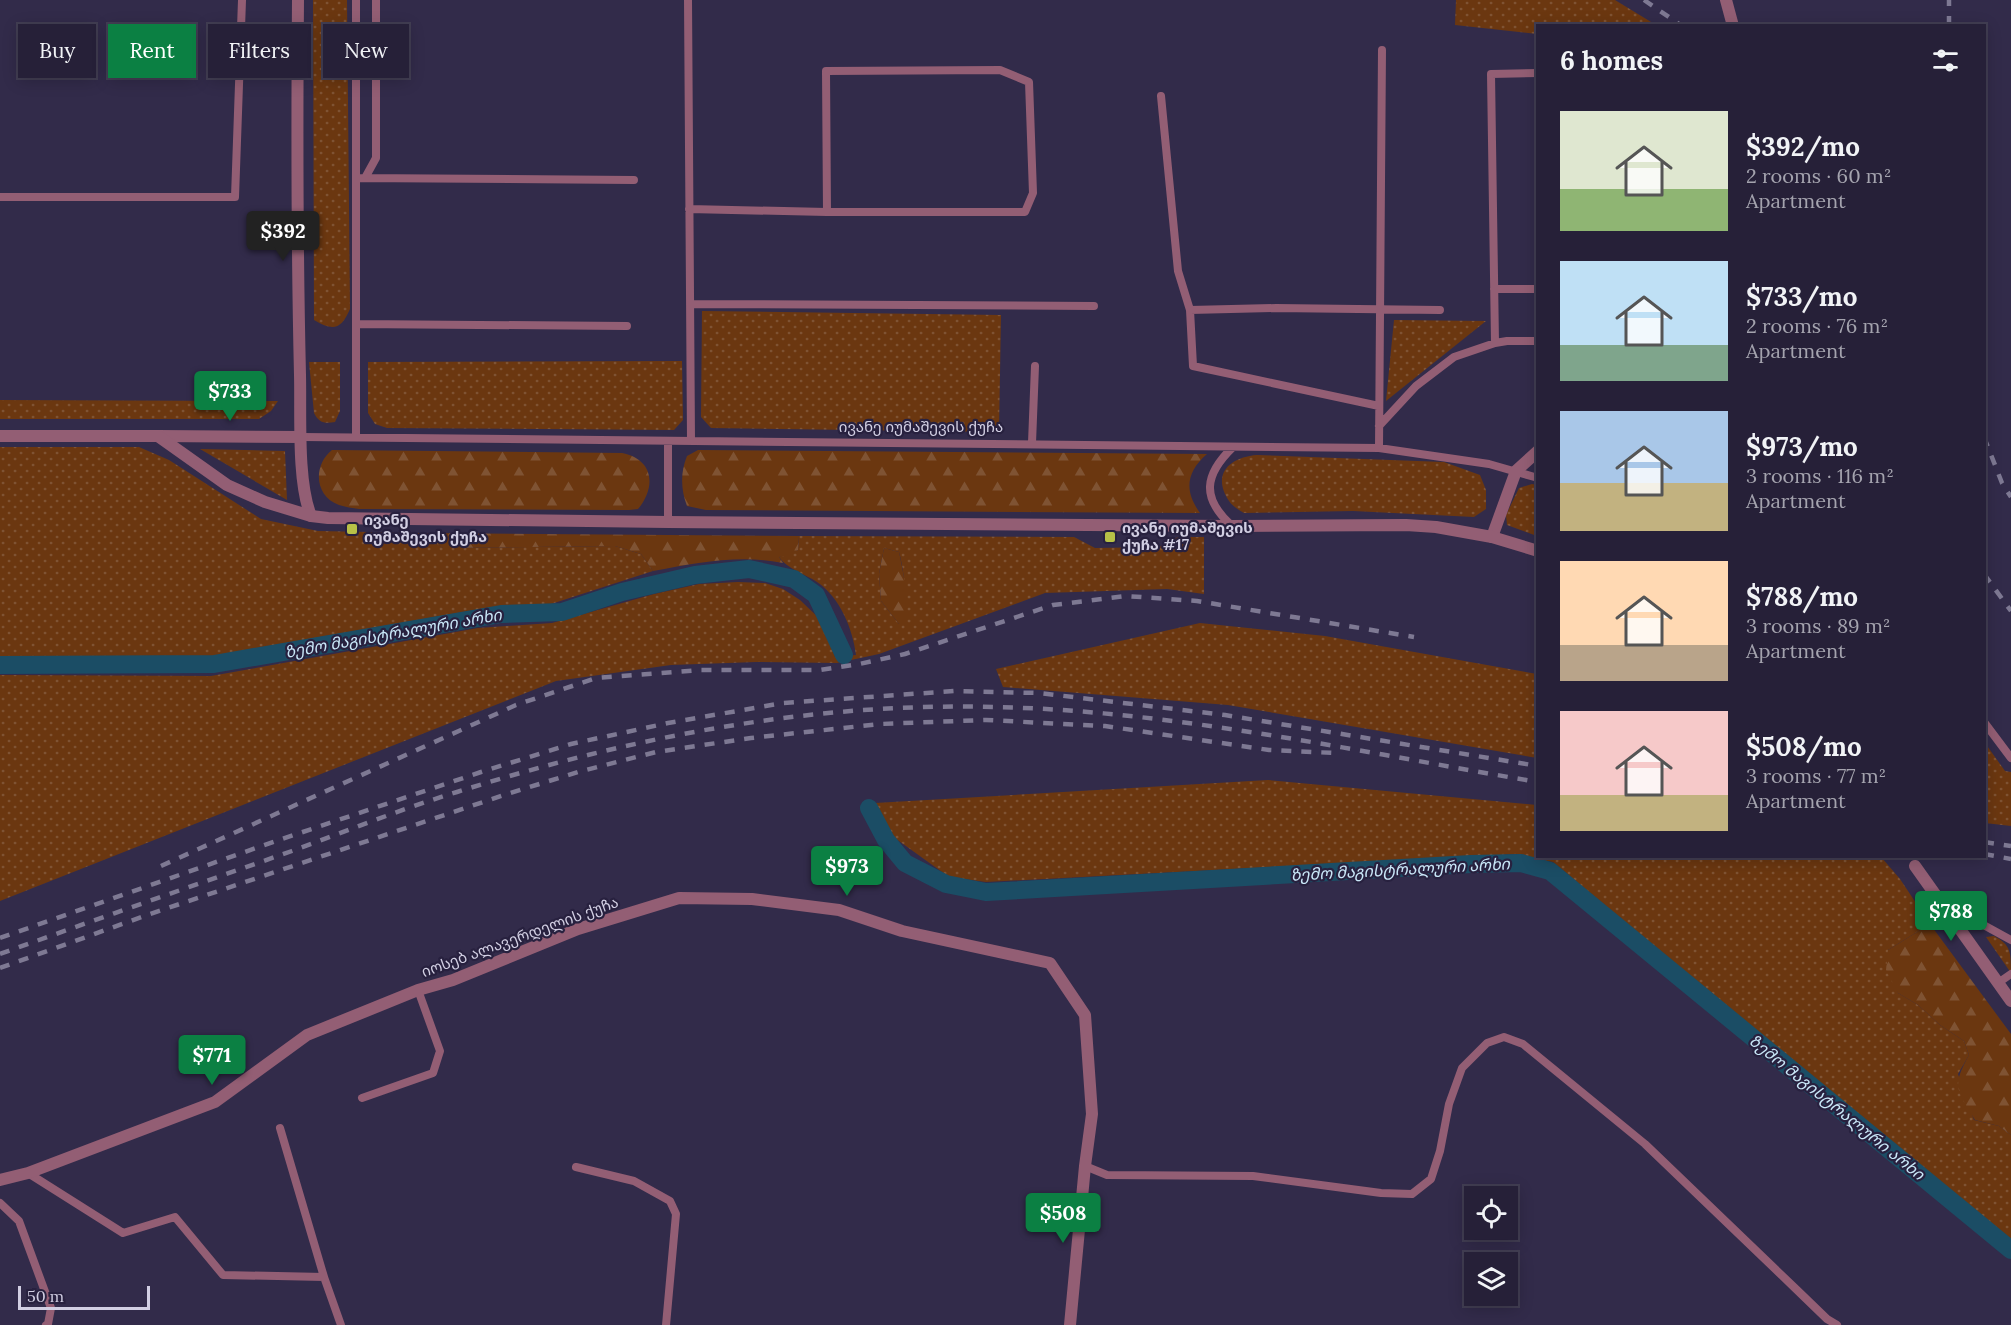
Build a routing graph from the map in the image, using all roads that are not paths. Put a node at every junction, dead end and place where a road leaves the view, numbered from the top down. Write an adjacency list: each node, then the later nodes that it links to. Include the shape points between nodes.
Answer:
1 (242, 0): 13 (lane, via 235,198)
2 (298, 0): 33 (street, via 296,198)
3 (356, 0): 11 (lane)
4 (376, 0): 11 (lane, via 376,158)
5 (688, 0): 14 (lane)
6 (1726, 0): 7 (street)
7 (1732, 24)
8 (1382, 50): 21 (lane)
9 (1536, 73): 16 (lane, via 1491,74)
10 (1161, 96): 20 (lane, via 1178,271)
11 (360, 177): 12 (lane); 23 (lane)
12 (634, 180)
13 (0, 197)
14 (689, 209): 15 (lane); 18 (lane)
15 (827, 212): 15 (lane, via 1025,212 1033,193 1029,82 1000,70 826,71)
16 (1494, 289): 17 (lane); 26 (lane)
17 (1536, 289)
18 (690, 304): 19 (lane); 34 (lane)
19 (1094, 306)
20 (1190, 310): 21 (lane); 28 (lane, via 1193,366)
21 (1381, 310): 22 (lane); 28 (lane)
22 (1440, 310)
23 (356, 324): 24 (lane); 32 (lane)
24 (627, 326)
25 (1536, 341): 26 (lane)
26 (1495, 343): 29 (lane, via 1454,357 1416,386)
27 (1035, 366): 36 (lane)
28 (1378, 405): 29 (lane)
29 (1379, 426): 38 (lane)
30 (0, 436): 31 (street, ივანე იუმაშევის ქუჩა)
31 (158, 436): 33 (street, ივანე იუმაშევის ქუჩა); 42 (street, via 227,485)
32 (356, 436): 33 (lane, ივანე იუმაშევის ქუჩა); 35 (lane, ივანე იუმაშევის ქუჩა)
33 (302, 437): 42 (street, via 304,494)
34 (691, 440): 35 (lane, ივანე იუმაშევის ქუჩა); 36 (lane, ივანე იუმაშევის ქუჩა)
35 (668, 441): 43 (lane)
36 (1032, 443): 37 (lane, ივანე იუმაშევის ქუჩა)
37 (1233, 447): 38 (lane, ივანე იუმაშევის ქუჩა); 44 (lane, via 1220,459 1209,483 1213,506)
38 (1379, 447): 40 (lane, ივანე იუმაშევის ქუჩა)
39 (1536, 453): 40 (street)
40 (1516, 471): 41 (lane, ივანე იუმაშევის ქუჩა); 45 (street)
41 (1536, 477)
42 (311, 516): 43 (street)
43 (668, 522): 44 (street)
44 (1232, 526): 45 (street, via 1436,526)
45 (1492, 537): 46 (street)
46 (1536, 550)
47 (1986, 725): 48 (lane)
48 (2011, 758)
49 (1915, 866): 50 (street)
50 (1947, 910): 51 (lane); 53 (street)
51 (2011, 940)
52 (2011, 974): 53 (lane)
53 (1998, 983): 55 (street)
54 (418, 990): 56 (lane, via 440,1051 433,1073); 58 (street, იოსებ ალავერდელის ქუჩა, via 453,980 578,929 679,898 752,899 839,910 902,931 1050,963 1085,1015 1092,1114); 60 (street, იოსებ ალავერდელის ქუჩა, via 307,1035 215,1102)
55 (2011, 1001)
56 (362, 1098)
57 (280, 1128): 63 (lane)
58 (1085, 1166): 67 (street, იოსებ ალავერდელის ქუჩა); 68 (lane, via 1107,1175 1253,1176 1412,1194 1431,1179 1462,1068 1487,1043 1504,1037 1523,1044 1645,1144)
59 (576, 1167): 66 (lane, via 634,1181 670,1201 676,1214)
60 (28, 1173): 61 (street, იოსებ ალავერდელის ქუჩა); 63 (lane, via 123,1233 175,1217 223,1275)
61 (0, 1180)
62 (0, 1203): 64 (lane, via 18,1221 27,1243 51,1308)
63 (324, 1277): 65 (lane)
64 (46, 1325)
65 (341, 1325)
66 (666, 1325)
67 (1070, 1325)
68 (1837, 1325)

